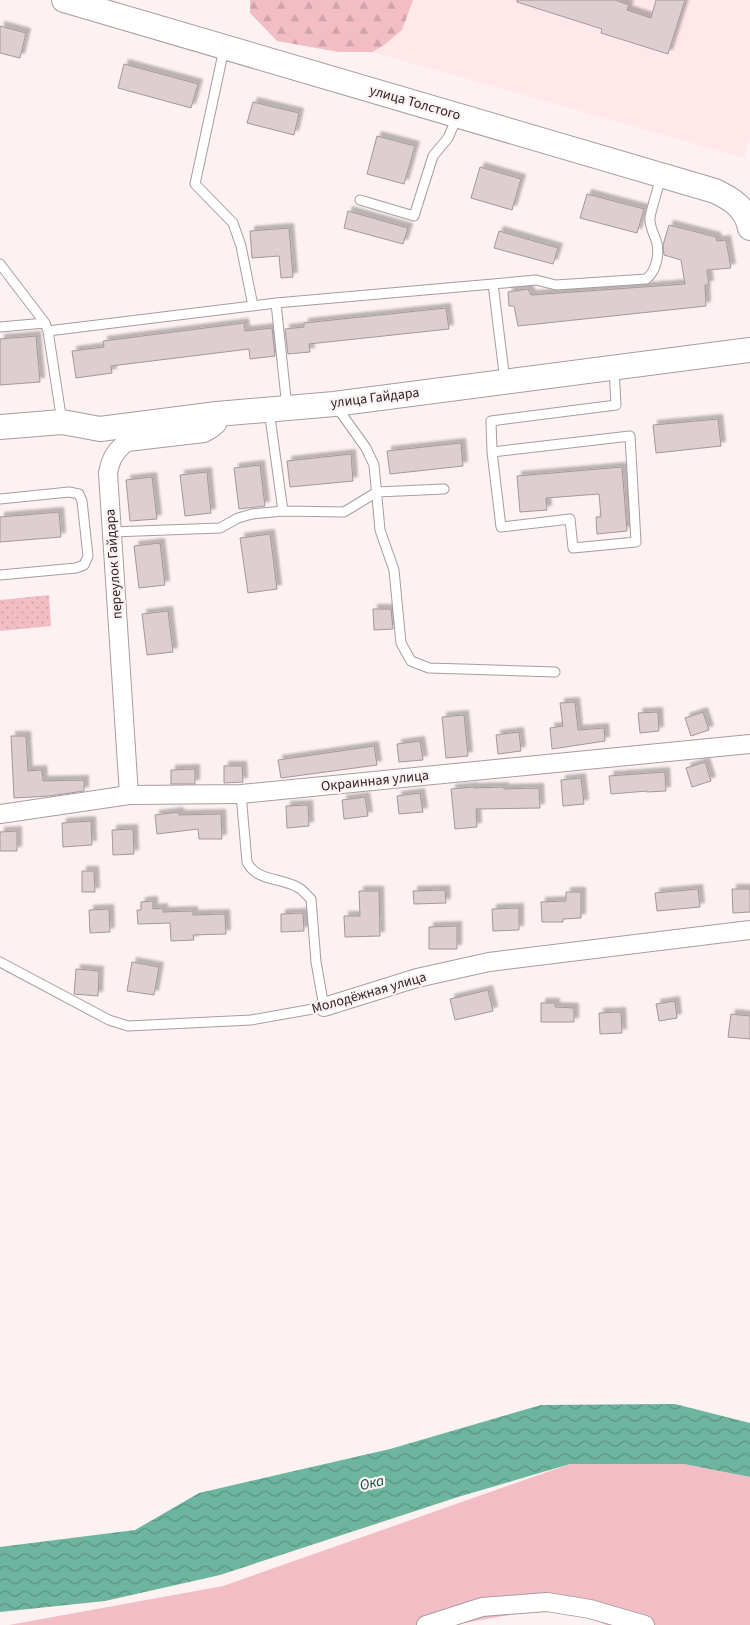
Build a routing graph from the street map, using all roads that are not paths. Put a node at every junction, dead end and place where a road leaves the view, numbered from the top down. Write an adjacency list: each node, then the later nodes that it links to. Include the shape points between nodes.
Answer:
1 (79, 2): 2 (street, улица Толстого)
2 (224, 46): 3 (street, улица Толстого); 10 (lane, via 195,184 233,223)
3 (458, 115): 4 (street, улица Толстого); 5 (lane, via 448,138 433,156 414,216)
4 (662, 175): 6 (street, улица Толстого, via 715,191); 8 (lane, via 650,217 657,251 654,269 646,279 556,285 536,280)
5 (360, 200)
6 (747, 213)
7 (0, 264): 12 (lane)
8 (493, 284): 9 (lane); 15 (lane)
9 (276, 303): 10 (lane); 17 (lane)
10 (253, 306): 12 (lane)
11 (0, 327): 12 (lane)
12 (46, 327): 19 (lane)
13 (750, 350): 14 (street, улица Гайдара)
14 (614, 367): 15 (street, улица Гайдара); 21 (lane, via 616,405 491,421)
15 (505, 382): 16 (street, улица Гайдара)
16 (334, 404): 17 (street, улица Гайдара); 23 (lane, via 366,448 374,465)
17 (278, 409): 18 (street, улица Гайдара); 25 (lane)
18 (217, 414): 19 (street, улица Гайдара, via 100,429); 26 (street, переулок Гайдара, via 217,424 204,433 127,442 117,450 108,473)
19 (62, 422): 20 (street, улица Гайдара)
20 (0, 427)
21 (492, 452): 21 (lane, via 501,526 570,519 572,548 636,542 630,436)
22 (444, 489): 23 (lane)
23 (377, 492): 25 (lane, via 344,512); 28 (lane, via 380,530 394,570 401,643 411,660 429,668)
24 (0, 499): 27 (lane, via 69,492 79,494 88,556 84,565 76,568)
25 (283, 511): 26 (lane, via 252,514 220,528)
26 (112, 532): 31 (street, переулок Гайдара)
27 (0, 575)
28 (555, 672)
29 (750, 744): 30 (street, Окраинная улица)
30 (241, 794): 31 (street, Окраинная улица); 35 (lane, via 247,862 251,870 299,888 311,899)
31 (129, 796): 32 (street, Окраинная улица)
32 (0, 814)
33 (750, 930): 35 (street, Молодёжная улица, via 489,962 416,978)
34 (0, 962): 35 (lane, Молодёжная улица, via 109,1020 128,1026 251,1020)
35 (324, 1008)
36 (426, 1625): 37 (street, via 482,1607 547,1602 590,1609)
37 (645, 1625)

